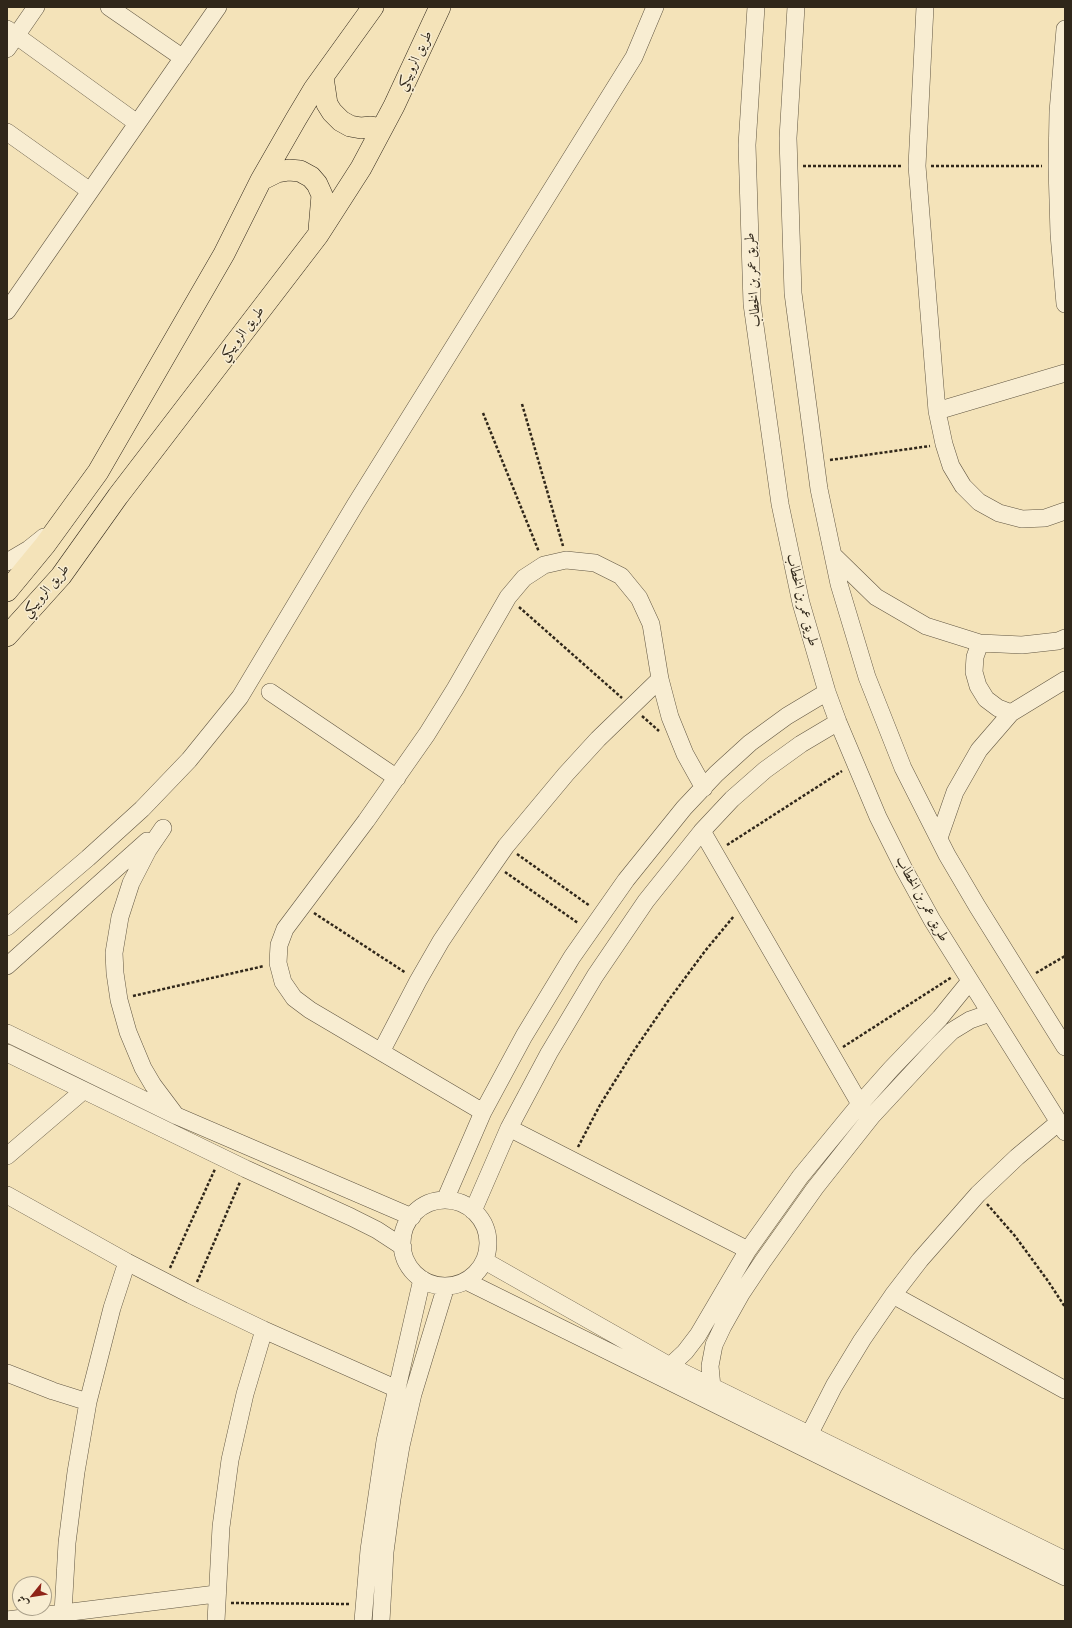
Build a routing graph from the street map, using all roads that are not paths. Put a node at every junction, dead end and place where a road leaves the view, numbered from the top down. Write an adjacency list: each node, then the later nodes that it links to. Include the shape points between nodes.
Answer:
1 (36, 7): 13 (street)
2 (109, 7): 14 (street)
3 (218, 7): 14 (street)
4 (373, 7): 15 (main road)
5 (440, 7): 18 (main road, طريق الروبيكي)
6 (655, 7): 43 (street, via 644,36 626,69 240,697 189,760)
7 (746, 7): 12 (street)
8 (756, 7): 12 (street, طريق عمر بن الخطاب)
9 (796, 7): 29 (street, via 788,138 793,293 819,489)
10 (925, 7): 26 (street, via 917,166)
11 (1065, 29): 16 (street)
12 (754, 32): 38 (street, طريق عمر بن الخطاب, via 747,145 752,304 780,504 800,603)
13 (10, 38): 17 (street)
14 (183, 58): 17 (street)
15 (323, 77): 18 (main road, via 327,104 341,121 350,126); 20 (main road)
16 (1062, 112): 23 (street, via 1057,166)
17 (137, 123): 21 (street)
18 (381, 129): 22 (main road, طريق الروبيكي, via 361,168)
19 (7, 132): 21 (street)
20 (261, 180): 22 (main road, via 289,170 300,171 311,177 318,184 322,195); 28 (main road, via 224,254 98,472)
21 (90, 191): 24 (street)
22 (318, 235): 32 (main road, طريق الروبيكي, via 118,496 61,576)
23 (1065, 304)
24 (8, 306)
25 (1065, 373): 26 (street)
26 (937, 411): 27 (street, via 951,466 963,486 979,502 999,514 1022,519 1045,518)
27 (1065, 511)
28 (61, 523): 30 (street, via 29,549); 31 (main road)
29 (834, 556): 34 (street, via 882,600 926,626); 46 (street, via 839,584 867,677 903,768)
30 (7, 562)
31 (7, 591)
32 (7, 636)
33 (1065, 638): 34 (street, via 1022,645)
34 (980, 643): 39 (street, via 975,657 974,672 978,686 986,699)
35 (660, 679): 41 (street, via 651,624 639,598 621,576 596,562 566,560 544,565 524,578 508,597 455,689); 42 (street, via 670,717 685,754); 53 (street, via 566,774 506,846 441,940)
36 (1065, 680): 39 (street)
37 (270, 692): 41 (street)
38 (827, 692): 40 (street, طريق عمر بن الخطاب); 42 (street, via 787,716 750,743)
39 (1011, 713): 46 (street, via 976,756 955,792)
40 (838, 722): 45 (street, via 765,770); 49 (street, طريق عمر بن الخطاب, via 878,817 904,869)
41 (397, 778): 53 (street, via 286,928 279,945 278,963 283,982 294,998)
42 (704, 788): 57 (street, via 684,808 626,880 589,932 524,1036)
43 (142, 809): 44 (street); 47 (street)
44 (163, 828): 48 (street); 58 (street, via 131,883 120,917 114,953 119,1000 128,1032 143,1068)
45 (702, 830): 56 (street); 60 (street, via 646,901 595,976 549,1053)
46 (939, 838): 52 (street, via 965,887)
47 (7, 927)
48 (7, 966)
49 (967, 975): 50 (street, طريق عمر بن الخطاب); 56 (street, via 940,1018)
50 (990, 1013): 59 (street, طريق عمر بن الخطاب); 77 (street, via 970,1020 952,1031 937,1046 872,1116 815,1188 741,1294 723,1326 714,1345 710,1366)
51 (7, 1033): 58 (street)
52 (1065, 1047)
53 (381, 1052): 57 (street)
54 (7, 1053): 55 (street)
55 (83, 1091): 61 (street); 66 (street, via 351,1217)
56 (860, 1104): 67 (street, via 800,1177)
57 (483, 1112): 63 (street)
58 (177, 1116): 65 (street)
59 (1062, 1127): 73 (street, via 1017,1157 978,1194 948,1226)
60 (509, 1128): 64 (street); 67 (street)
61 (7, 1156)
62 (7, 1196): 69 (street)
63 (445, 1200): 64 (street, via 460,1203); 65 (street, via 432,1202)
64 (473, 1210): 68 (street, via 482,1221 487,1234)
65 (412, 1217): 66 (street, via 406,1226)
66 (403, 1247): 70 (street, via 406,1260)
67 (748, 1250): 75 (street, via 698,1335)
68 (485, 1261): 71 (street); 75 (street)
69 (127, 1262): 74 (street); 80 (street, via 110,1315)
70 (422, 1279): 72 (street); 78 (street)
71 (466, 1281): 72 (street); 83 (street)
72 (446, 1286): 89 (street, via 413,1394 401,1446 386,1544)
73 (893, 1295): 79 (street); 81 (street, via 834,1386)
74 (264, 1330): 78 (street); 84 (street, via 245,1394 230,1460 221,1527)
75 (670, 1366): 77 (street)
76 (7, 1373): 80 (street)
77 (712, 1387): 81 (street)
78 (397, 1389): 86 (street, via 376,1495)
79 (1065, 1390)
80 (88, 1402): 85 (street, via 67,1543)
81 (809, 1435): 82 (street)
82 (1065, 1560)
83 (1065, 1577)
84 (216, 1599): 85 (street); 88 (street)
85 (63, 1613): 87 (street)
86 (364, 1613)
87 (7, 1620)
88 (216, 1621)
89 (380, 1621)

